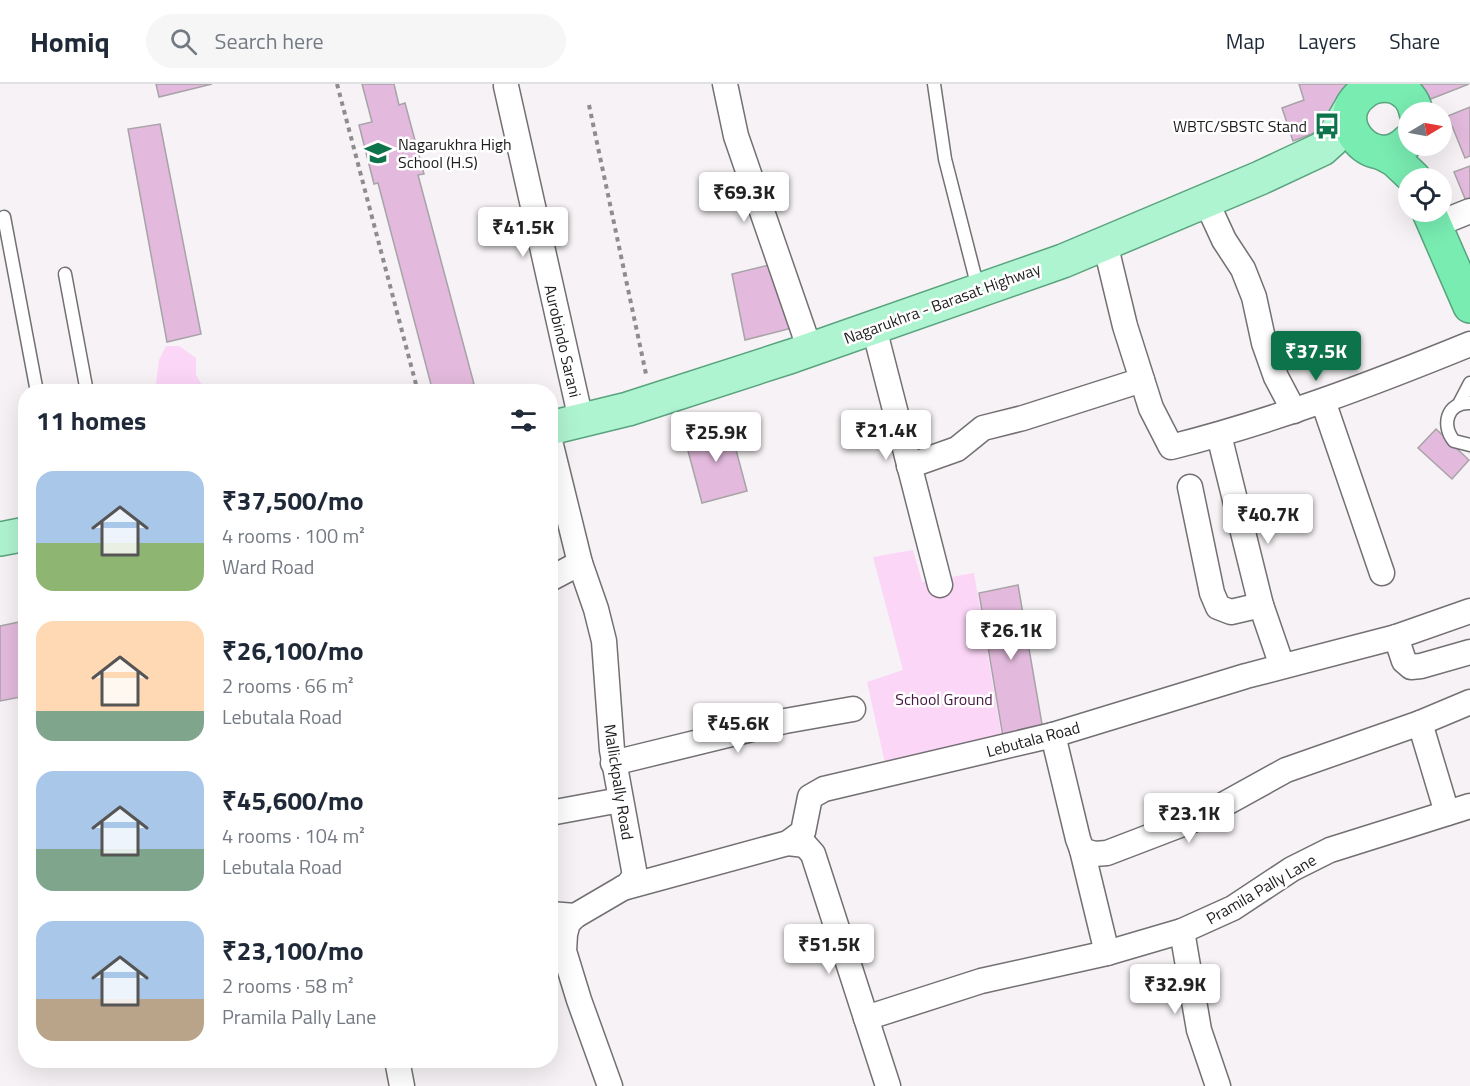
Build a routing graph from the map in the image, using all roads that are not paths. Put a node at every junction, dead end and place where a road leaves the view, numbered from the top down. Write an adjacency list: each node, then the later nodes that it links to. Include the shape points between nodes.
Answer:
1 (725, 84): 20 (street, via 736,136)
2 (934, 84): 16 (lane, via 945,159)
3 (506, 86): 28 (street, Aurobindo Sarani)
4 (1358, 95): 5 (highway, via 1378,85 1389,85 1400,89); 6 (highway, via 1350,117 1355,137 1372,151); 7 (main road, Nagarukhra - Barasat Highway, via 1332,140)
5 (1407, 98)
6 (1395, 147): 7 (main road, Nagarukhra - Barasat Highway); 8 (highway, via 1395,160)
7 (1322, 149): 9 (main road, Nagarukhra - Barasat Highway)
8 (1403, 168)
9 (1206, 201): 14 (main road, Nagarukhra - Barasat Highway); 27 (street, via 1243,270 1254,297 1264,343)
10 (1470, 211): 11 (street)
11 (1452, 215)
12 (4, 217): 23 (lane)
13 (1434, 222): 17 (highway)
14 (1105, 243): 16 (main road, Nagarukhra - Barasat Highway); 21 (street)
15 (65, 274): 24 (lane)
16 (979, 289): 18 (main road, Nagarukhra - Barasat Highway)
17 (1470, 306)
18 (874, 328): 20 (main road, Nagarukhra - Barasat Highway); 31 (street)
19 (1470, 344): 25 (street)
20 (810, 350): 28 (main road, Nagarukhra - Barasat Highway)
21 (1142, 380): 29 (street, via 1150,408 1171,447); 31 (street, via 983,428 957,449)
22 (1470, 383): 26 (lane)
23 (35, 384)
24 (86, 384)
25 (1323, 401): 27 (street); 37 (street)
26 (1464, 403): 30 (lane, via 1448,414 1446,428 1454,441)
27 (1294, 411): 29 (street)
28 (566, 424)
29 (1219, 435): 40 (street)
30 (1470, 445)
31 (909, 466): 39 (street)
32 (558, 474): 36 (street, Mallickpally Road)
33 (1190, 487): 40 (street, via 1218,607 1231,612)
34 (18, 536): 35 (main road)
35 (0, 539)
36 (580, 563): 38 (street); 49 (street, Mallickpally Road, via 604,642)
37 (1382, 573)
38 (558, 575)
39 (940, 585)
40 (1261, 605): 44 (street)
41 (1470, 611): 42 (street, Lebutala Road)
42 (1396, 637): 43 (street, via 1404,661 1411,667); 44 (street, Lebutala Road)
43 (1470, 652)
44 (1282, 666): 48 (street, Lebutala Road)
45 (1470, 702): 47 (street)
46 (853, 709): 49 (street, via 785,721)
47 (1420, 723): 53 (street); 55 (street, via 1286,770 1191,821 1107,853)
48 (1053, 735): 54 (street, Lebutala Road, via 824,789 810,797 803,832); 55 (street)
49 (614, 763): 50 (street, Mallickpally Road)
50 (620, 800): 52 (street); 56 (street, Mallickpally Road, via 634,870 634,877)
51 (1470, 806): 53 (street, Pramila Pally Lane)
52 (558, 812)
53 (1447, 813): 59 (street, Pramila Pally Lane, via 1330,850 1293,868 1233,908)
54 (788, 843): 56 (street); 63 (street, via 805,845 813,854)
55 (1082, 850): 61 (street)
56 (623, 888): 58 (street)
57 (558, 915): 58 (street)
58 (575, 916): 60 (street, via 568,923)
59 (1182, 931): 61 (street, Pramila Pally Lane); 68 (street, via 1199,1030)
60 (558, 950)
61 (1107, 953): 63 (street, Pramila Pally Lane, via 981,981)
62 (558, 955): 66 (street)
63 (866, 1018): 67 (street)
64 (399, 1068): 65 (street)
65 (402, 1086)
66 (610, 1086)
67 (888, 1086)
68 (1218, 1086)

